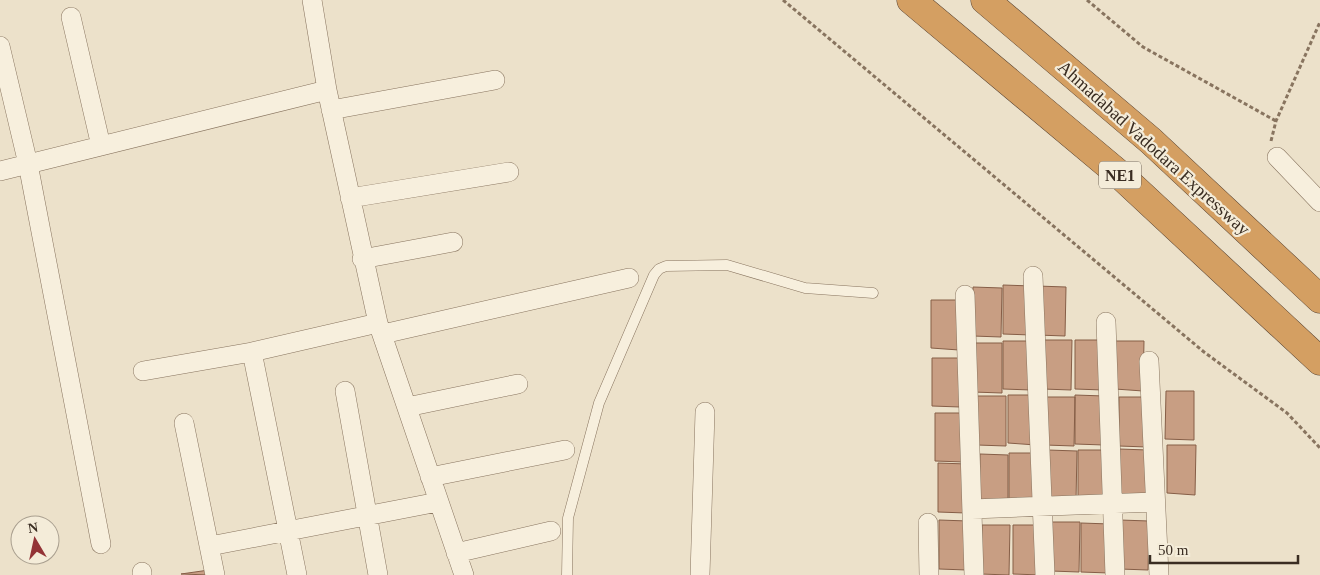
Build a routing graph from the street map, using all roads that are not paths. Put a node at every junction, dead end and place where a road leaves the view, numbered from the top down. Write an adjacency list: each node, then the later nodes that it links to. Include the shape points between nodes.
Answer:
1 (312, 0): 7 (street)
2 (911, 0): 28 (highway, NE1, via 1119,174)
3 (985, 0): 23 (highway, Ahmadabad Vadodara Expressway / NE1, via 1151,141)
4 (71, 17): 10 (street)
5 (0, 46): 9 (street)
6 (495, 80): 8 (street)
7 (327, 90): 8 (street); 10 (street)
8 (331, 110): 15 (street)
9 (9, 119): 12 (street)
10 (100, 146): 12 (street)
11 (1277, 157): 16 (street)
12 (28, 164): 13 (street); 46 (street)
13 (0, 171)
14 (509, 172): 15 (street)
15 (350, 198): 18 (street)
16 (1320, 202)
17 (453, 242): 18 (street)
18 (362, 259): 25 (street)
19 (1033, 276): 40 (street)
20 (629, 278): 25 (street)
21 (873, 292): 53 (lane, via 804,288 727,265 666,266 659,269 599,403 568,518)
22 (965, 294): 41 (street)
23 (1320, 299)
24 (1106, 322): 39 (street)
25 (380, 328): 26 (street); 32 (street)
26 (252, 352): 29 (street); 44 (street)
27 (1149, 361): 38 (street)
28 (1320, 361)
29 (143, 371)
30 (518, 384): 32 (street)
31 (346, 391): 42 (street)
32 (407, 408): 36 (street)
33 (705, 412): 54 (street)
34 (184, 422): 47 (street)
35 (564, 450): 36 (street)
36 (430, 477): 37 (street)
37 (438, 502): 42 (street); 48 (street)
38 (1155, 502): 39 (street); 59 (street)
39 (1113, 503): 40 (street); 58 (street)
40 (1044, 506): 41 (street); 57 (street)
41 (972, 509): 56 (street)
42 (369, 516): 44 (street); 51 (street)
43 (928, 523): 55 (street)
44 (288, 530): 47 (street); 50 (street)
45 (551, 531): 48 (street)
46 (101, 544)
47 (210, 546): 49 (street)
48 (456, 553): 52 (street)
49 (216, 575)
50 (297, 575)
51 (378, 575)
52 (464, 575)
53 (568, 575)
54 (700, 575)
55 (929, 575)
56 (974, 575)
57 (1045, 575)
58 (1115, 575)
59 (1158, 575)

